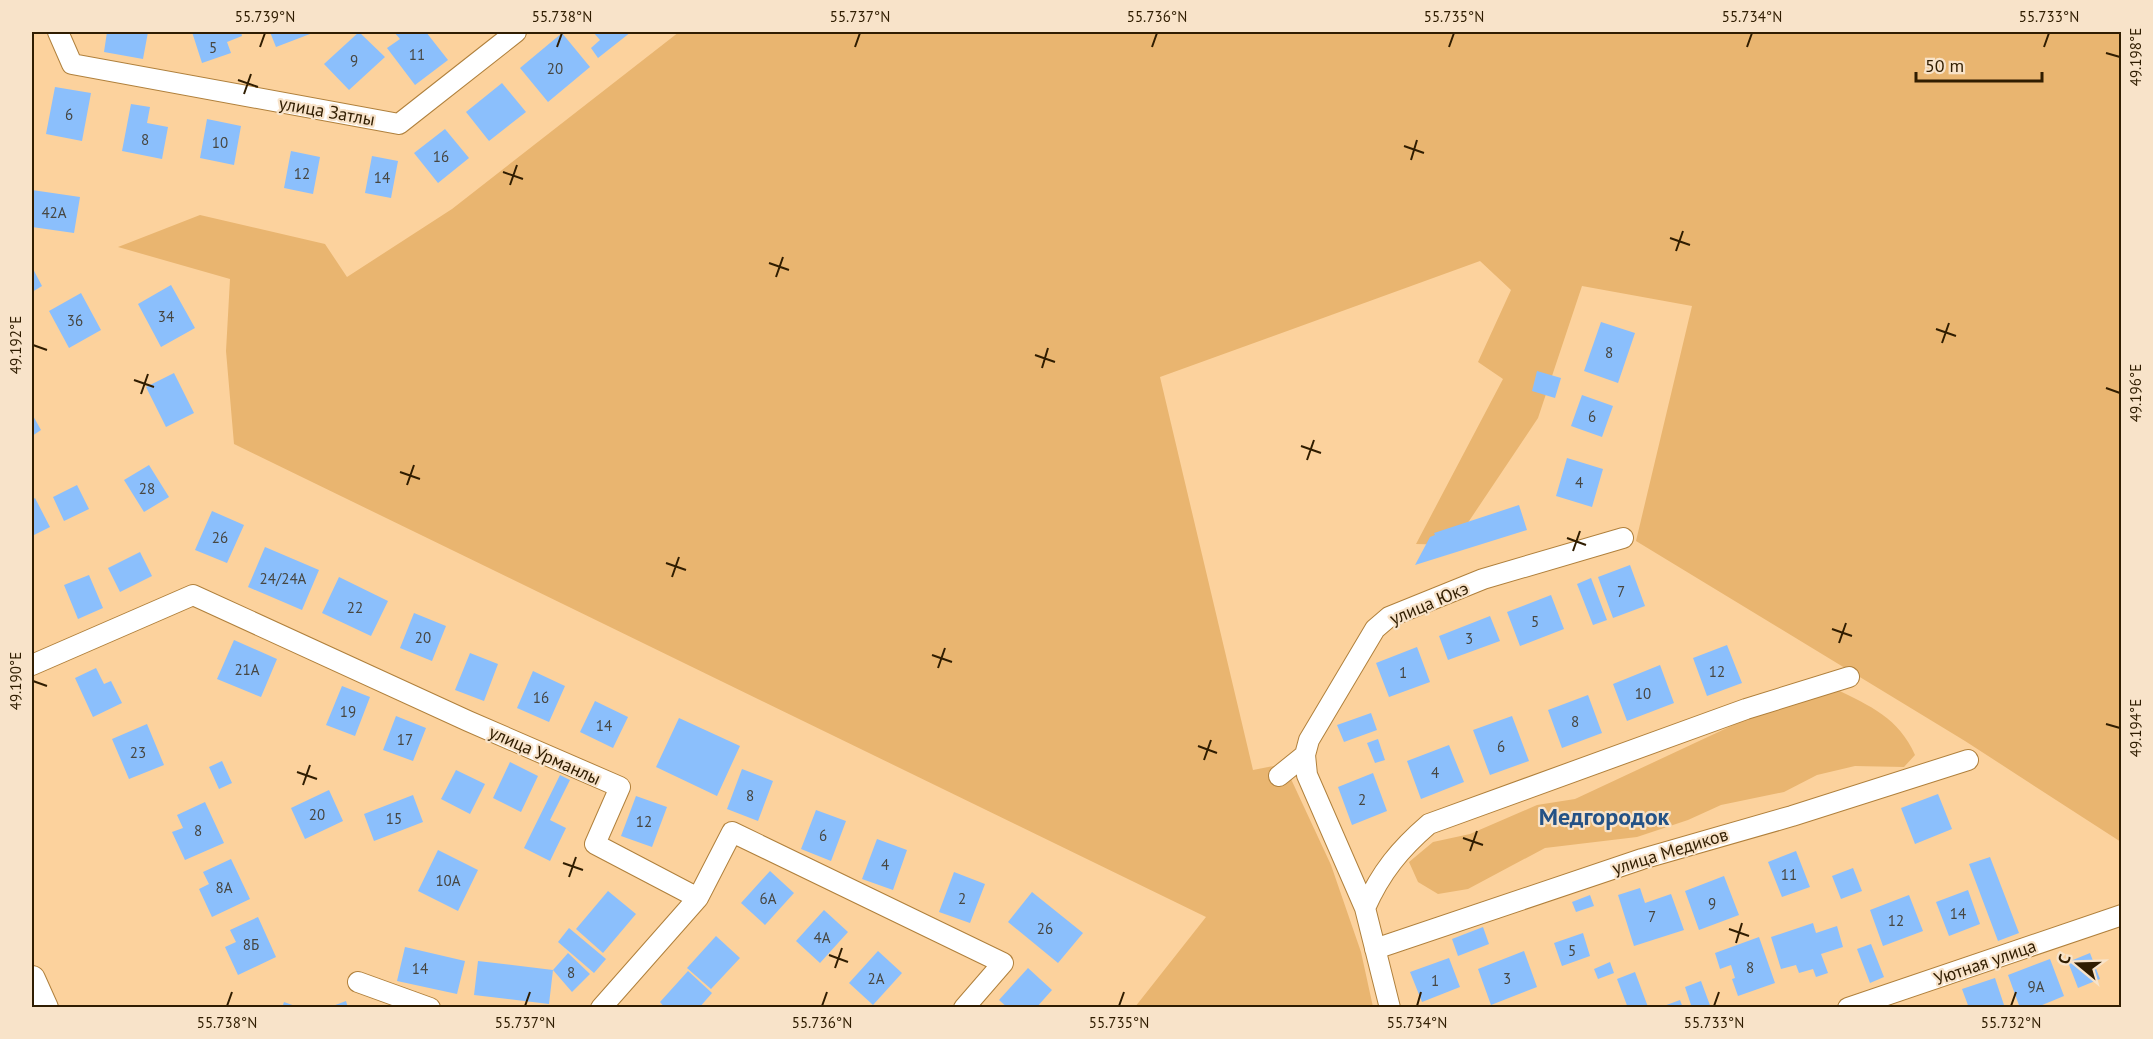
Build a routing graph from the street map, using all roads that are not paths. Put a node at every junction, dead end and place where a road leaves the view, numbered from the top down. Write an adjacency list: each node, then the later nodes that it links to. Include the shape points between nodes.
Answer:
1 (58, 32): 2 (street, улица Затлы, via 72,64 399,124)
2 (516, 32)
3 (1623, 538): 6 (street, улица Юкэ, via 1484,579 1389,617 1375,628 1309,740)
4 (32, 665): 9 (street, улица Урманлы, via 193,595 620,787 595,844)
5 (1849, 677): 10 (street, via 1746,709 1429,824 1407,843 1383,874)
6 (1305, 755): 8 (street, улица Юкэ); 10 (street, via 1307,775)
7 (1968, 760): 12 (street, улица Медиков, via 1642,858)
8 (1280, 776)
9 (698, 898): 17 (street); 18 (street, via 732,832 1003,963)
10 (1365, 908): 12 (street)
11 (2121, 915): 20 (street, Уютная улица)
12 (1375, 949): 19 (street)
13 (32, 979): 15 (main road)
14 (358, 981): 16 (street)
15 (45, 1008)
16 (430, 1008)
17 (601, 1008)
18 (964, 1008)
19 (1389, 1008)
20 (1848, 1008)

